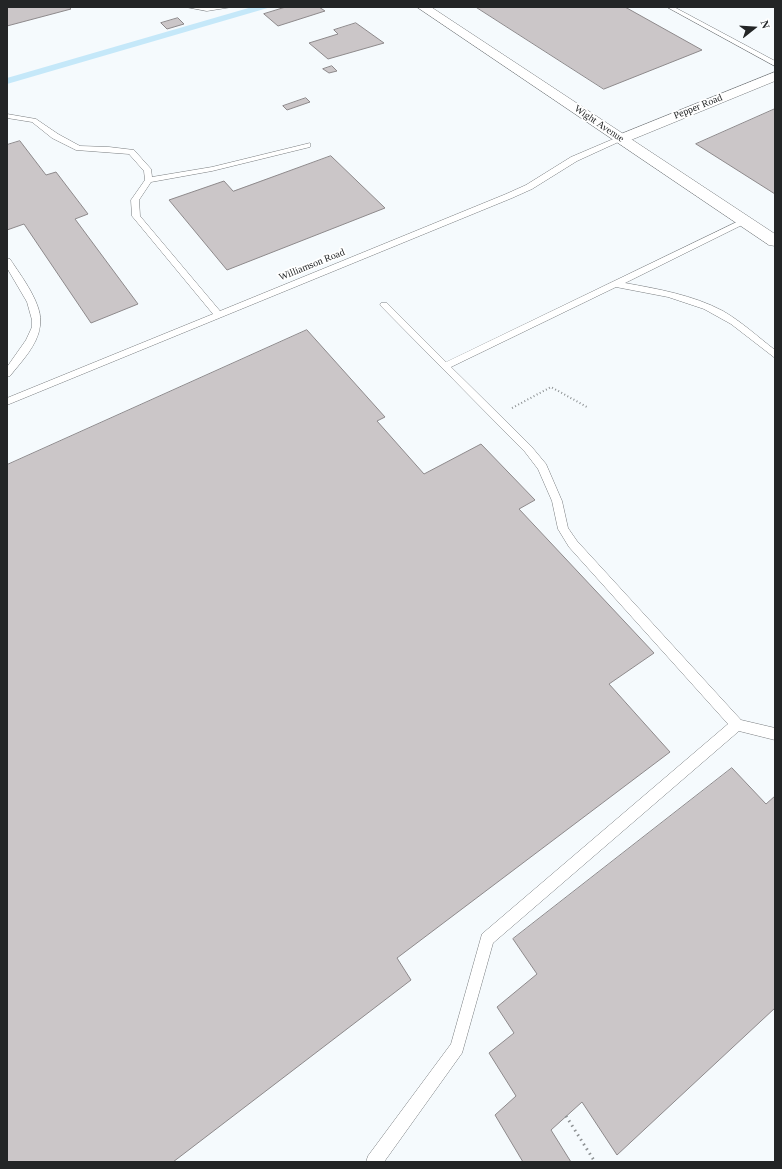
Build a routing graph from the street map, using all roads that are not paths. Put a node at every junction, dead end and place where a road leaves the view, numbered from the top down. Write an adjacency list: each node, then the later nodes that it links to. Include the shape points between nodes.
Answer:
1 (189, 7): 2 (lane)
2 (229, 7)
3 (423, 7): 8 (street, Wight Avenue)
4 (670, 7): 5 (lane)
5 (775, 64)
6 (775, 76): 8 (street, Pepper Road)
7 (7, 116): 10 (lane, via 34,120 55,136 79,148 131,152 148,171)
8 (622, 139): 11 (street, Wight Avenue); 16 (lane, Williamson Road, via 574,159 509,196)
9 (307, 145): 10 (lane, via 212,169)
10 (149, 180): 16 (lane, via 135,200 136,216)
11 (746, 221): 12 (street, Wight Avenue); 14 (lane)
12 (773, 237)
13 (7, 261): 19 (lane, via 36,310 36,326 28,344)
14 (616, 284): 17 (lane, via 656,291 720,313); 18 (lane)
15 (384, 305): 18 (lane)
16 (219, 316): 20 (lane, Williamson Road)
17 (775, 355)
18 (445, 366): 21 (lane, via 528,449 542,467 557,502 563,529 573,544)
19 (7, 374)
20 (7, 402)
21 (737, 725): 22 (lane); 23 (lane, via 487,939 457,1048)
22 (775, 734)
23 (374, 1162)

